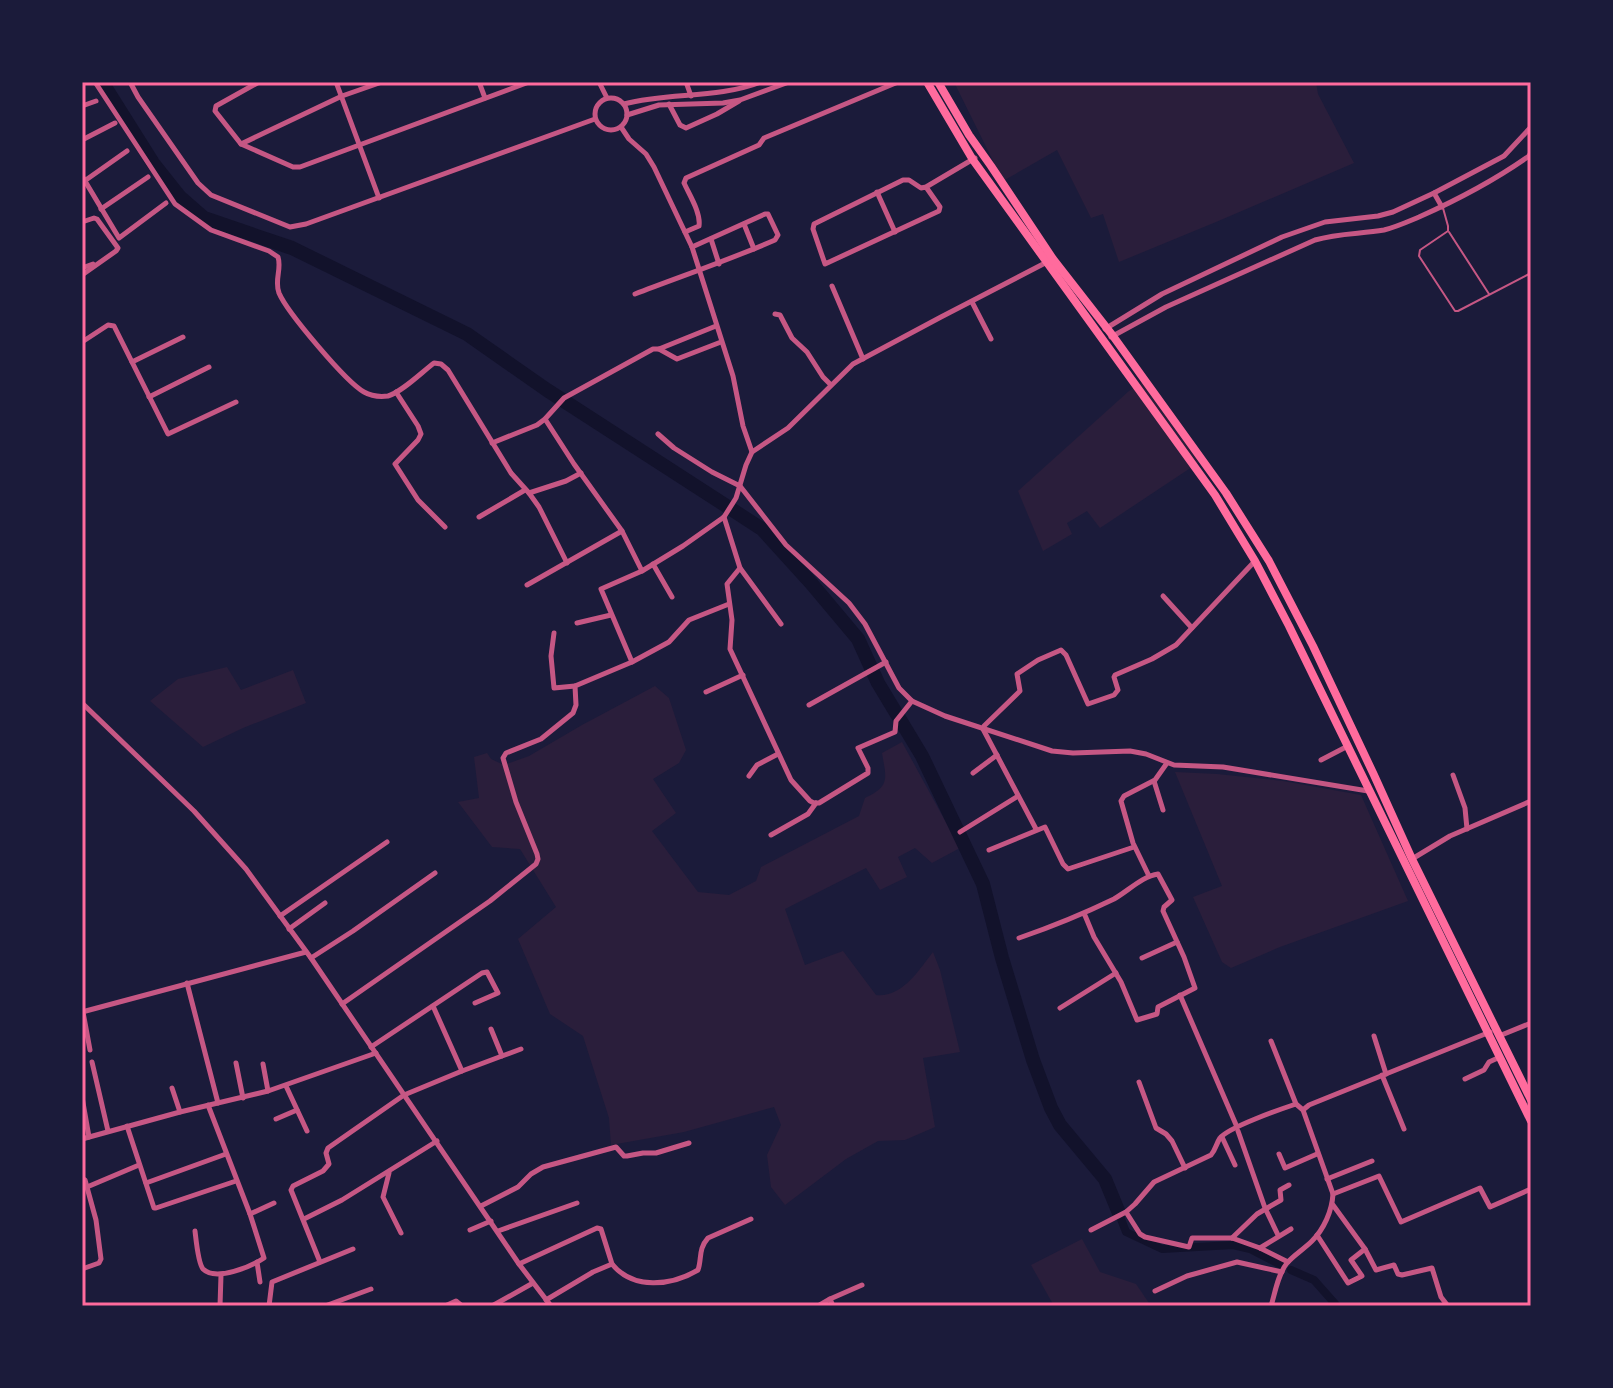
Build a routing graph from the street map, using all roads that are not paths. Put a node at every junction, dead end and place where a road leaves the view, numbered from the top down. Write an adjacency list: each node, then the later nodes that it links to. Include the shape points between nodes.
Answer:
1 (95, 82): 79 (street, via 175,204 211,230 278,257 279,292 315,342 366,393)
2 (130, 82): 43 (street, via 211,195 290,227)
3 (259, 82): 31 (street, via 215,108)
4 (336, 82): 16 (street)
5 (382, 82): 16 (street)
6 (479, 82): 17 (street)
7 (529, 82): 17 (street)
8 (599, 82): 18 (street)
9 (686, 82): 15 (street)
10 (789, 82): 19 (street)
11 (898, 82): 50 (street, via 764,138 686,178 701,223)
12 (927, 82): 37 (highway)
13 (938, 82): 35 (highway)
14 (757, 83): 15 (street)
15 (690, 94): 21 (street); 23 (street)
16 (342, 96): 31 (street); 33 (street)
17 (485, 98): 33 (street)
18 (607, 98): 21 (street); 26 (street, via 598,103)
19 (740, 100): 22 (street, via 686,128); 23 (street)
20 (96, 101): 24 (street)
21 (624, 104): 25 (street)
22 (669, 104): 23 (street); 25 (street)
23 (693, 104)
24 (82, 106)
25 (627, 115): 28 (street)
26 (595, 119): 28 (street, via 606,129); 43 (street)
27 (115, 123): 30 (street)
28 (621, 127): 50 (street, via 654,167)
29 (1530, 129): 32 (street)
30 (82, 140)
31 (241, 144): 33 (street, via 293,167)
32 (1517, 144): 36 (street); 42 (street)
33 (359, 145): 43 (street)
34 (127, 151): 39 (street)
35 (981, 153): 37 (street); 55 (highway)
36 (1530, 154): 45 (street)
37 (973, 160): 40 (street); 55 (highway)
38 (148, 177): 46 (street)
39 (83, 180): 46 (street)
40 (926, 187): 41 (street, via 905,179); 51 (street, via 939,211)
41 (877, 192): 51 (street); 51 (street, via 814,224 825,264)
42 (1434, 193): 45 (street); 68 (street, via 1393,212 1325,222 1290,234 1162,294)
43 (379, 198)
44 (166, 203): 46 (street, via 119,238)
45 (1442, 207): 49 (lane); 68 (street, via 1382,230 1315,240)
46 (101, 209)
47 (82, 222): 56 (street, via 97,219 117,245)
48 (744, 224): 52 (street); 54 (street); 54 (street, via 768,214 778,235)
49 (1448, 231): 64 (lane); 64 (lane, via 1419,256 1455,311)
50 (685, 232): 53 (street)
51 (895, 232)
52 (711, 239): 53 (street); 57 (street)
53 (692, 247): 59 (street)
54 (754, 249): 57 (street)
55 (1050, 261): 65 (street); 68 (highway); 70 (highway)
56 (98, 262): 58 (street); 61 (street)
57 (719, 264): 59 (street)
58 (82, 268)
59 (698, 269): 63 (street); 67 (street)
60 (1531, 273): 64 (lane)
61 (82, 275)
62 (832, 286): 75 (street)
63 (635, 294)
64 (1490, 295)
65 (972, 302): 71 (street); 75 (street)
66 (775, 314): 78 (street)
67 (716, 326): 73 (street); 74 (street)
68 (1109, 332): 70 (street); 70 (street); 89 (highway)
69 (183, 337): 76 (street)
70 (1100, 338): 90 (highway)
71 (991, 339)
72 (82, 342): 76 (street, via 114,326)
73 (721, 342): 74 (street, via 677,359); 85 (street)
74 (659, 349): 82 (street, via 562,400)
75 (863, 359): 78 (street)
76 (132, 362): 80 (street)
77 (209, 367): 80 (street)
78 (831, 385): 85 (street, via 781,434)
79 (396, 392): 84 (street, via 434,363 441,364); 93 (street, via 421,434 395,464 418,500)
80 (149, 397): 81 (street, via 168,434)
81 (236, 402)
82 (545, 419): 84 (street); 86 (street)
83 (658, 434): 87 (street)
84 (492, 443): 88 (street)
85 (752, 452): 87 (street)
86 (581, 473): 88 (street); 94 (street)
87 (740, 486): 91 (street); 110 (street, via 786,545 849,603)
88 (527, 491): 92 (street); 96 (street)
89 (1228, 497): 90 (highway); 116 (highway, via 1269,561)
90 (1218, 502): 95 (highway)
91 (725, 515): 97 (street); 98 (street)
92 (479, 517)
93 (445, 527)
94 (622, 531): 96 (street); 99 (street)
95 (1255, 561): 107 (street); 118 (highway)
96 (567, 563): 100 (street)
97 (653, 564): 99 (street); 102 (street)
98 (740, 568): 103 (street, via 727,584); 106 (street)
99 (642, 571): 104 (street, via 601,589)
100 (527, 585)
101 (1163, 596): 107 (street)
102 (672, 597)
103 (729, 604): 109 (street, via 689,620 669,642); 111 (street, via 730,649)
104 (611, 615): 105 (street); 109 (street)
105 (577, 623)
106 (781, 624)
107 (1192, 628): 119 (street, via 1168,650 1115,675 1117,693 1089,705 1064,651 1038,660 1017,674 1020,691)
108 (554, 633): 112 (street, via 554,688)
109 (632, 662): 112 (street)
110 (886, 662): 114 (street); 117 (street)
111 (743, 675): 113 (street); 121 (street)
112 (575, 686): 158 (street, via 573,713 541,739 506,753 503,760 537,862)
113 (706, 692)
114 (912, 701): 119 (street); 132 (street, via 896,721 895,732 858,748 868,773)
115 (82, 703): 147 (street, via 232,851)
116 (1341, 704): 118 (highway); 141 (highway)
117 (809, 705)
118 (1329, 709): 120 (highway)
119 (983, 729): 122 (street); 124 (street, via 1052,751 1122,750)
120 (1346, 747): 123 (street); 129 (highway)
121 (778, 754): 127 (street); 132 (street, via 793,784)
122 (997, 755): 125 (street); 130 (street)
123 (1321, 760)
124 (1167, 763): 128 (street); 129 (street)
125 (973, 773)
126 (1453, 775): 135 (street)
127 (749, 776)
128 (1154, 781): 133 (street); 139 (street, via 1121,799)
129 (1368, 791): 145 (highway)
130 (1018, 796): 134 (street); 136 (street)
131 (1531, 801): 135 (street)
132 (816, 803): 137 (street, via 809,813)
133 (1163, 810)
134 (1036, 829): 139 (street, via 1046,827 1068,869); 140 (street)
135 (1467, 829): 141 (street)
136 (960, 832)
137 (771, 835)
138 (387, 842): 147 (street)
139 (1134, 847): 143 (street)
140 (989, 850)
141 (1412, 859): 145 (highway)
142 (435, 873): 152 (street)
143 (1149, 876): 146 (street); 150 (street, via 1160,876 1172,898 1162,910)
144 (325, 903): 148 (street)
145 (1431, 908): 164 (highway)
146 (1084, 913): 149 (street); 154 (street)
147 (280, 916): 148 (street)
148 (289, 929): 151 (street)
149 (1019, 938)
150 (1177, 942): 153 (street); 156 (street, via 1196,987)
151 (306, 952): 152 (street); 155 (street)
152 (311, 958): 158 (street)
153 (1142, 958)
154 (1116, 973): 156 (street, via 1138,1020 1157,1014 1159,1006); 160 (street)
155 (187, 983): 161 (street); 187 (street)
156 (1180, 995): 196 (street)
157 (475, 1003): 159 (street, via 498,993 487,972)
158 (342, 1004): 167 (street)
159 (433, 1006): 167 (street); 176 (street)
160 (1060, 1008)
161 (82, 1012): 169 (street)
162 (1531, 1023): 164 (street)
163 (491, 1029): 171 (street)
164 (1494, 1035): 172 (highway); 177 (street); 186 (highway)
165 (1374, 1036): 177 (street)
166 (1271, 1041): 188 (street)
167 (371, 1047): 170 (street)
168 (521, 1049): 171 (street)
169 (90, 1050)
170 (376, 1053): 180 (street); 183 (street)
171 (502, 1056): 176 (street)
172 (1500, 1057): 178 (street); 194 (highway)
173 (92, 1062): 198 (street)
174 (236, 1063): 185 (street)
175 (263, 1064): 182 (street)
176 (462, 1071): 183 (street)
177 (1384, 1074): 191 (street); 197 (street)
178 (1465, 1079)
179 (1139, 1082): 210 (street, via 1156,1128 1172,1141)
180 (286, 1086): 182 (street); 190 (street)
181 (172, 1088): 192 (street)
182 (268, 1091): 185 (street)
183 (404, 1095): 202 (street); 227 (street, via 328,1148 329,1164 323,1171 293,1186)
184 (82, 1097): 201 (street)
185 (243, 1098): 187 (street)
186 (1531, 1100)
187 (218, 1103): 189 (street)
188 (1296, 1104): 191 (street); 196 (street)
189 (208, 1105): 192 (street); 204 (street)
190 (297, 1110): 193 (street); 199 (street)
191 (1303, 1110): 206 (street)
192 (180, 1112): 195 (street)
193 (276, 1119)
194 (1531, 1121)
195 (127, 1126): 198 (street); 208 (street)
196 (1237, 1129): 200 (street); 224 (street)
197 (1404, 1129)
198 (108, 1131): 201 (street)
199 (307, 1131)
200 (1221, 1136): 209 (street); 210 (street, via 1213,1153)
201 (85, 1138)
202 (437, 1141): 211 (street); 223 (street)
203 (689, 1143): 223 (street, via 627,1156 616,1147 552,1164)
204 (226, 1154): 214 (street); 215 (street)
205 (1279, 1154): 206 (street, via 1285,1168)
206 (1317, 1154): 213 (street)
207 (1372, 1161): 213 (street)
208 (139, 1165): 215 (street); 217 (street)
209 (1235, 1165)
210 (1185, 1168): 225 (street, via 1151,1184)
211 (389, 1172): 227 (street); 235 (street, via 383,1197)
212 (82, 1178): 217 (street)
213 (1327, 1179): 219 (street)
214 (236, 1181): 215 (street, via 156,1208); 226 (street)
215 (146, 1183)
216 (1289, 1185): 224 (street, via 1280,1190 1281,1200)
217 (87, 1187): 247 (street, via 101,1259)
218 (1531, 1189): 219 (street, via 1489,1207 1480,1188 1401,1222 1379,1176)
219 (1333, 1194): 222 (street)
220 (274, 1203): 226 (street)
221 (577, 1203): 234 (street)
222 (1332, 1204): 237 (street); 241 (street)
223 (481, 1206): 229 (street)
224 (1265, 1208): 236 (street); 238 (street)
225 (1126, 1212): 232 (street); 238 (street, via 1145,1237 1190,1243 1192,1238)
226 (250, 1214): 242 (street, via 264,1255)
227 (304, 1219): 243 (street)
228 (751, 1219): 246 (street, via 708,1238 700,1250 698,1270 686,1276 643,1283 622,1275)
229 (491, 1221): 231 (street); 234 (street)
230 (1291, 1229): 236 (street)
231 (470, 1230)
232 (1091, 1230)
233 (195, 1231): 249 (street, via 203,1269)
234 (498, 1231): 245 (street)
235 (401, 1233)
236 (1278, 1235): 239 (street)
237 (1317, 1235): 241 (street, via 1348,1283 1362,1276 1351,1260); 244 (street)
238 (1232, 1238): 239 (street)
239 (1260, 1248): 244 (street)
240 (353, 1249): 243 (street)
241 (1365, 1249): 266 (street, via 1376,1270 1394,1265 1402,1275 1432,1268)
242 (257, 1262): 249 (street); 250 (street)
243 (320, 1262): 258 (street, via 272,1282)
244 (1288, 1262): 248 (street)
245 (519, 1264): 246 (street, via 597,1228); 251 (street)
246 (612, 1264): 255 (street)
247 (82, 1269)
248 (1282, 1272): 254 (street, via 1237,1262); 265 (street)
249 (221, 1275): 257 (street)
250 (260, 1282)
251 (533, 1283): 255 (street); 262 (street)
252 (862, 1285): 256 (street)
253 (371, 1289): 259 (street)
254 (1155, 1291)
255 (546, 1300): 263 (street)
256 (831, 1303): 264 (street)
257 (220, 1306)
258 (269, 1306)
259 (325, 1306)
260 (445, 1306): 261 (street, via 456,1301)
261 (462, 1306)
262 (492, 1306)
263 (551, 1306)
264 (818, 1306)
265 (1271, 1306)
266 (1448, 1306)

